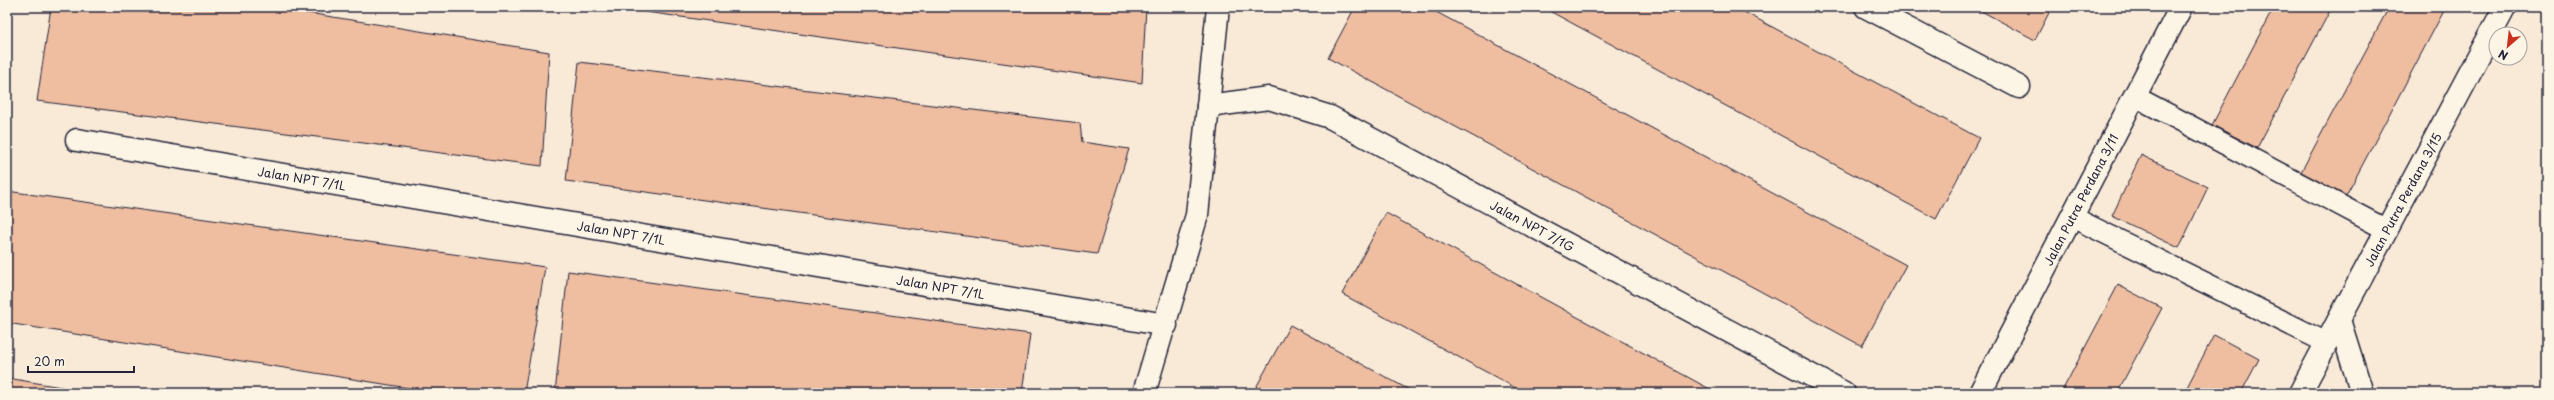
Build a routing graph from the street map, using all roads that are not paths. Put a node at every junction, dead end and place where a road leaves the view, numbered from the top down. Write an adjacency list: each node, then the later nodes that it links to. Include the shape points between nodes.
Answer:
1 (1218, 7): 7 (street)
2 (1866, 7): 5 (street)
3 (2181, 7): 6 (street, Jalan Putra Perdana 3/11)
4 (2505, 7): 10 (street, Jalan Putra Perdana 3/15)
5 (2019, 87)
6 (2134, 96): 9 (street, Jalan Putra Perdana 3/11); 10 (lane)
7 (1208, 106): 12 (street, via 1197,215); 15 (street, Jalan NPT 7/1G, via 1269,98 1330,116)
8 (77, 140): 12 (street, Jalan NPT 7/1L)
9 (2072, 217): 13 (lane); 16 (street, Jalan Putra Perdana 3/11)
10 (2387, 230): 11 (street, Jalan Putra Perdana 3/15)
11 (2339, 320): 13 (street, Jalan Putra Perdana 3/15); 18 (street)
12 (1166, 325): 14 (street)
13 (2327, 343): 17 (street, Jalan Putra Perdana 3/15)
14 (1144, 393)
15 (1844, 393)
16 (1980, 393)
17 (2300, 393)
18 (2362, 393)

